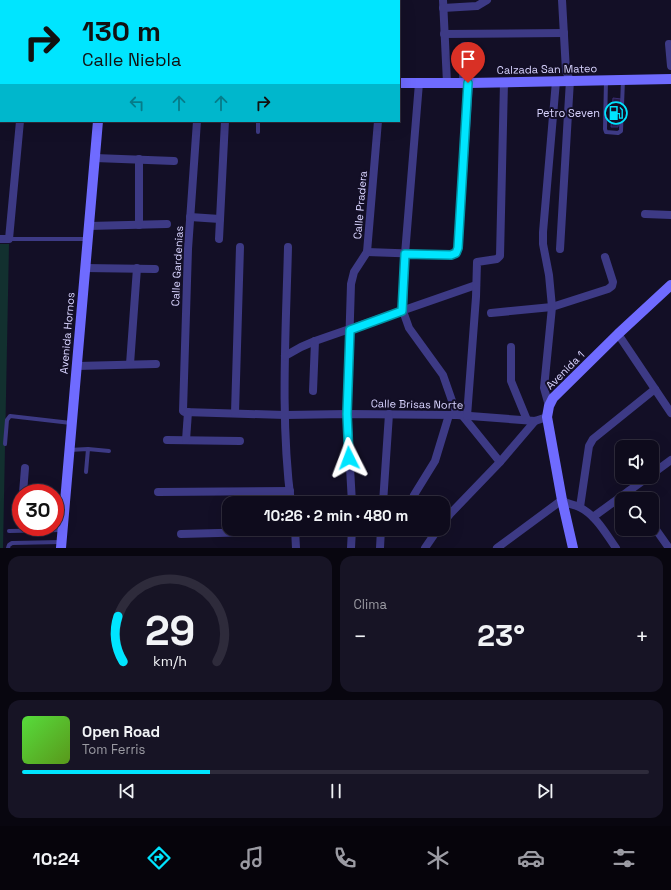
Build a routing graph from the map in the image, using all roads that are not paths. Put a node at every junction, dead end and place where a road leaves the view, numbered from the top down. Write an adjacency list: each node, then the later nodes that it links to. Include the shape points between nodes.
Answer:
1 (487, 0): 3 (street, via 477,6)
2 (562, 0): 4 (street)
3 (443, 4): 5 (street)
4 (564, 33): 5 (street); 11 (street, via 566,71)
5 (444, 34): 17 (street)
6 (669, 44): 8 (street)
7 (464, 46): 18 (street)
8 (671, 66)
9 (671, 79): 13 (street, Calzada San Mateo)
10 (556, 80): 11 (street, Calzada San Mateo); 14 (street, Calzada San Mateo); 51 (street, via 543,232)
11 (570, 80): 12 (street, Calzada San Mateo); 42 (street)
12 (606, 80): 13 (street, Calzada San Mateo); 13 (lane, via 605,129 606,132 618,133 621,130)
13 (623, 80)
14 (504, 82): 18 (street, Calzada San Mateo); 49 (street, via 500,256 477,262)
15 (400, 83): 16 (street, Calzada San Mateo)
16 (419, 83): 17 (street, Calzada San Mateo); 44 (street)
17 (446, 83): 18 (street, Calzada San Mateo)
18 (466, 83): 44 (street, via 458,248 456,253 451,255)
19 (20, 122): 37 (street)
20 (98, 122): 26 (street, Avenida Hornos)
21 (197, 122): 31 (street, Calle Gardenias)
22 (225, 122): 32 (street)
23 (258, 122): 25 (lane)
24 (378, 122): 43 (street, Calle Pradera)
25 (258, 132)
26 (95, 158): 27 (street); 35 (street, Avenida Hornos)
27 (139, 160): 28 (street); 34 (street)
28 (174, 161)
29 (645, 214): 30 (street)
30 (671, 215)
31 (190, 217): 32 (street); 65 (street, Calle Gardenias)
32 (220, 220): 39 (street)
33 (167, 224): 34 (street)
34 (138, 225): 35 (street)
35 (89, 226): 38 (street, Avenida Hornos)
36 (0, 239): 37 (street)
37 (9, 239): 38 (lane)
38 (88, 239): 46 (street, Avenida Hornos)
39 (219, 239)
40 (240, 247): 66 (street)
41 (288, 247): 58 (street)
42 (560, 249)
43 (367, 252): 44 (street); 54 (street, Calle Pradera, via 354,272 351,284)
44 (405, 254): 52 (street)
45 (605, 257): 51 (street, via 612,286)
46 (85, 268): 47 (street); 61 (street, Avenida Hornos)
47 (137, 268): 48 (street); 59 (street)
48 (156, 269)
49 (476, 285): 52 (street); 71 (street)
50 (671, 285): 55 (street, Avenida 1)
51 (552, 307): 53 (street); 64 (street, via 544,388)
52 (402, 311): 54 (street); 71 (street, via 409,328 443,375)
53 (490, 313)
54 (350, 330): 56 (street); 68 (street, Calle Pradera)
55 (618, 334): 62 (street); 64 (street, Avenida 1, via 553,398)
56 (315, 341): 58 (street); 63 (street)
57 (511, 347): 73 (street, via 511,381)
58 (285, 356): 70 (street)
59 (130, 364): 60 (street); 61 (street)
60 (156, 364)
61 (77, 366): 74 (street, Avenida Hornos)
62 (655, 389): 67 (street); 98 (street, via 593,439 589,446)
63 (313, 391)
64 (549, 406): 72 (street, Avenida 1)
65 (186, 412): 66 (street, Calle Brisas Norte); 76 (street, Calle Gardenias)
66 (235, 413): 70 (street, Calle Brisas Norte)
67 (671, 413)
68 (347, 414): 69 (street, Calle Brisas Norte); 70 (street, Calle Brisas Norte); 95 (street, Calle Pradera)
69 (389, 414): 71 (street, Calle Brisas Norte); 96 (street)
70 (285, 415): 90 (street)
71 (459, 415): 73 (street, Calle Brisas Norte); 82 (street); 93 (street)
72 (547, 417): 73 (street, Calle Brisas Norte); 97 (street, Avenida 1)
73 (531, 421): 82 (street)
74 (72, 423): 78 (lane, via 10,416 7,420); 79 (street, Avenida Hornos)
75 (167, 440): 76 (street)
76 (186, 440): 77 (street)
77 (240, 441)
78 (5, 444)
79 (69, 450): 80 (lane); 88 (street, Avenida Hornos)
80 (88, 450): 81 (lane); 86 (lane)
81 (109, 451)
82 (500, 462): 99 (street)
83 (670, 464): 85 (street)
84 (25, 468): 87 (street)
85 (659, 470)
86 (86, 472)
87 (24, 484)
88 (64, 484)
89 (638, 484): 91 (street)
90 (290, 491): 92 (street); 94 (street)
91 (629, 491): 100 (street)
92 (158, 492)
93 (414, 495)
94 (290, 496)
95 (352, 496)
96 (383, 496)
97 (562, 500): 98 (street); 116 (street); 117 (street, Avenida 1)
98 (580, 507): 100 (street)
99 (450, 514)
100 (593, 517): 118 (street)
101 (9, 531): 102 (lane)
102 (12, 531)
103 (222, 533): 104 (street)
104 (181, 534)
105 (659, 534): 119 (street)
106 (295, 536): 112 (street)
107 (352, 536): 113 (street)
108 (381, 536): 114 (street)
109 (433, 536): 115 (street)
110 (61, 545): 111 (lane, via 12,543)
111 (8, 548)
112 (296, 548)
113 (351, 548)
114 (380, 548)
115 (425, 548)
116 (497, 548)
117 (574, 548)
118 (616, 548)
119 (669, 548)

